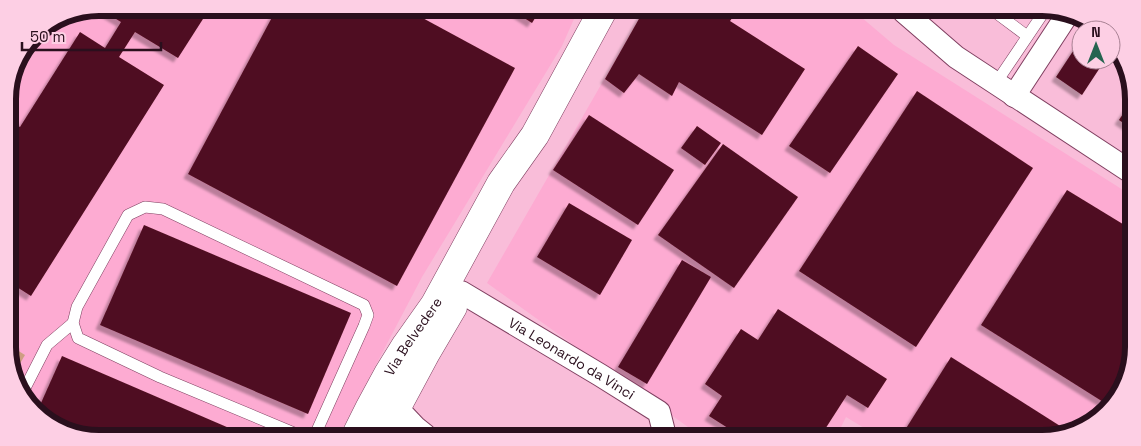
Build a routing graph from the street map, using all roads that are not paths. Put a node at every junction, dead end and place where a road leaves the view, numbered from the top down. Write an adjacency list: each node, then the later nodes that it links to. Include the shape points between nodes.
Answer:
1 (600, 16): 8 (street, Via Belvedere)
2 (909, 16): 7 (street, via 956,57)
3 (1000, 16): 6 (lane)
4 (1041, 16): 6 (lane)
5 (1063, 19): 7 (street)
6 (1027, 36): 7 (lane)
7 (1005, 89): 9 (street)
8 (535, 134): 10 (street, Via Belvedere, via 501,183); 11 (street, Via Belvedere, via 518,184)
9 (1125, 167)
10 (470, 239): 11 (street, Via Belvedere, via 458,279); 12 (street, Via Belvedere)
11 (461, 292): 15 (street, Via Belvedere); 22 (street, Via Leonardo da Vinci, via 660,412)
12 (426, 318): 15 (street, via 418,343 394,390); 18 (street, Via Belvedere, via 388,374)
13 (73, 323): 14 (lane, via 47,345); 16 (lane, via 78,338 160,377); 17 (lane, via 76,307 128,215 145,207 163,208 364,305 368,315 364,326)
14 (26, 386)
15 (398, 408): 19 (street, via 380,415); 20 (street, Via Belvedere); 21 (street)
16 (287, 430)
17 (317, 430)
18 (358, 430)
19 (370, 430)
20 (385, 430)
21 (419, 430)
22 (664, 430)

